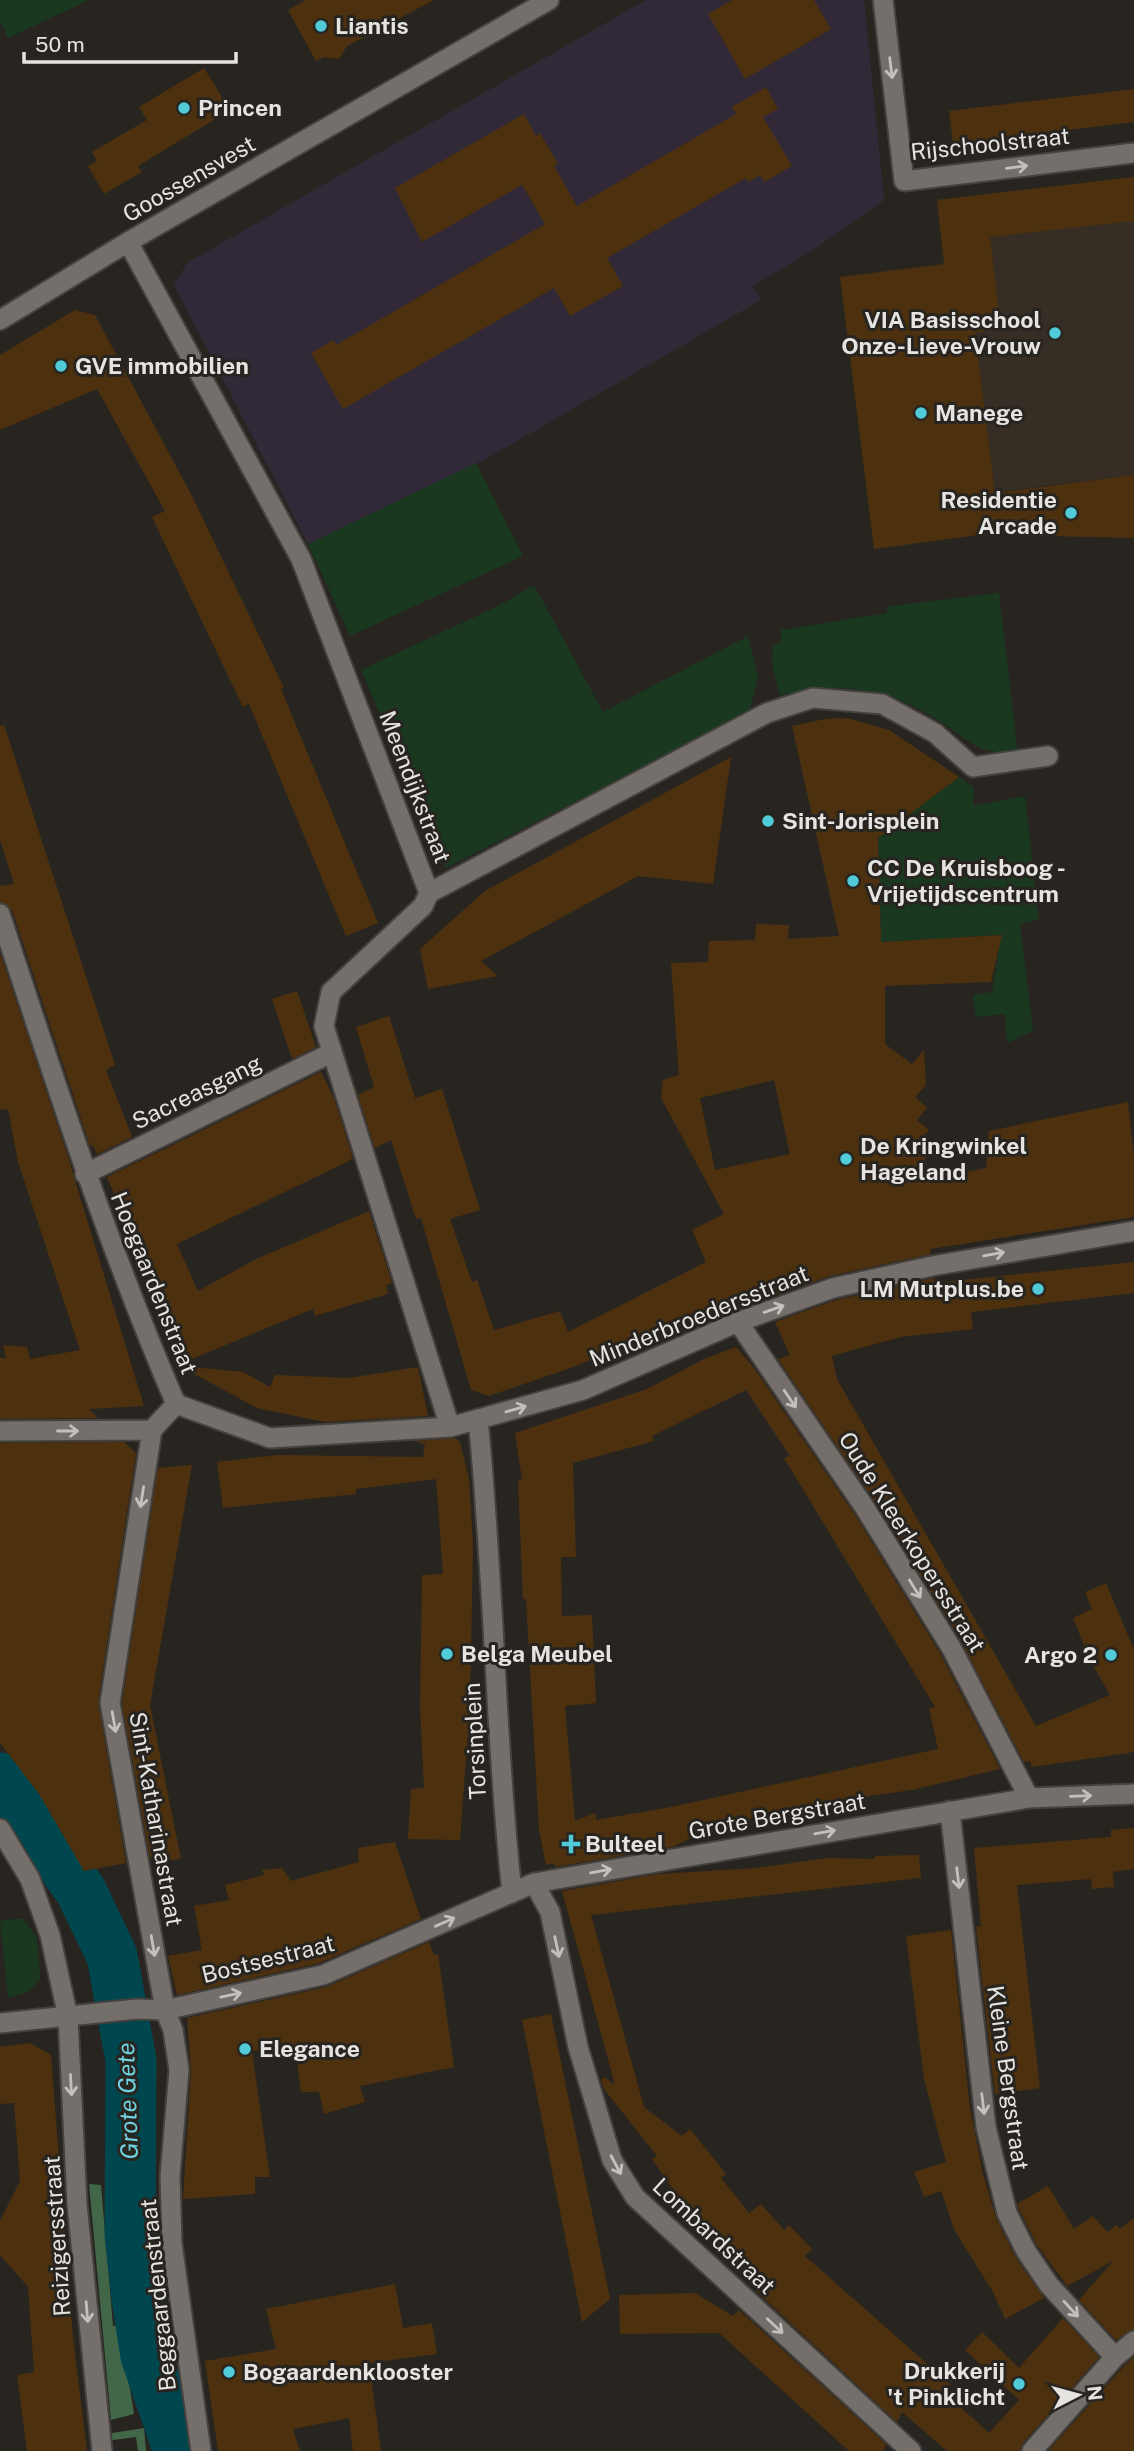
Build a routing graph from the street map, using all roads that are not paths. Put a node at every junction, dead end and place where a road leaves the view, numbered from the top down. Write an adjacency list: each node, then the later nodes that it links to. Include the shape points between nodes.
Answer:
1 (549, 0): 4 (street, Goossensvest)
2 (883, 0): 3 (street, Rijschoolstraat, one-way to 3, via 904,181)
3 (1134, 153)
4 (128, 242): 5 (street, Goossensvest); 7 (street, Meendijkstraat, via 301,559)
5 (0, 320)
6 (1048, 756): 7 (street, via 973,767 935,733 882,704 813,698 766,713)
7 (429, 893): 9 (street, Meendijkstraat, via 424,906 331,992 324,1026)
8 (0, 914): 10 (street, Hoegaardenstraat)
9 (331, 1053): 10 (street, Sacreasgang); 15 (street, Meendijkstraat)
10 (85, 1174): 13 (street, Hoegaardenstraat)
11 (1134, 1231): 12 (street, Minderbroedersstraat, one-way to 11, via 858,1283)
12 (738, 1322): 14 (street, Minderbroedersstraat, one-way to 12, via 583,1390); 19 (street, Oude Kleerkopersstraat, one-way to 19, via 865,1508 945,1637)
13 (176, 1404): 15 (street, Hoegaardenstraat, via 270,1438); 16 (street)
14 (478, 1419): 15 (street, Minderbroedersstraat); 23 (street, Torsinplein, via 487,1503 501,1792)
15 (450, 1427)
16 (152, 1430): 17 (street, one-way to 16); 24 (street, Sint-Katharinastraat, one-way to 24, via 110,1703)
17 (0, 1431)
18 (1134, 1794): 19 (street, Grote Bergstraat, one-way to 18)
19 (1029, 1798): 20 (street, Grote Bergstraat)
20 (950, 1811): 22 (street, Grote Bergstraat, one-way to 20); 28 (street, Kleine Bergstraat, one-way to 28, via 986,2127 1007,2213 1049,2285)
21 (0, 1829): 25 (street, Reizigersstraat, via 30,1879 51,1934)
22 (534, 1883): 23 (street, Bostsestraat); 31 (street, Lombardstraat, one-way to 31, via 550,1912 578,2048 612,2160 635,2197)
23 (512, 1893): 24 (street, Bostsestraat, one-way to 23, via 323,1975)
24 (165, 2010): 25 (street, Bostsestraat); 30 (street, Beggaardenstraat, via 179,2070 170,2176 172,2243)
25 (68, 2017): 26 (street, Bostsestraat); 29 (street, Reizigersstraat, one-way to 29, via 77,2204)
26 (0, 2023)
27 (1134, 2341): 28 (street)
28 (1115, 2357): 32 (street)
29 (102, 2451)
30 (201, 2451)
31 (911, 2451)
32 (1032, 2451)

